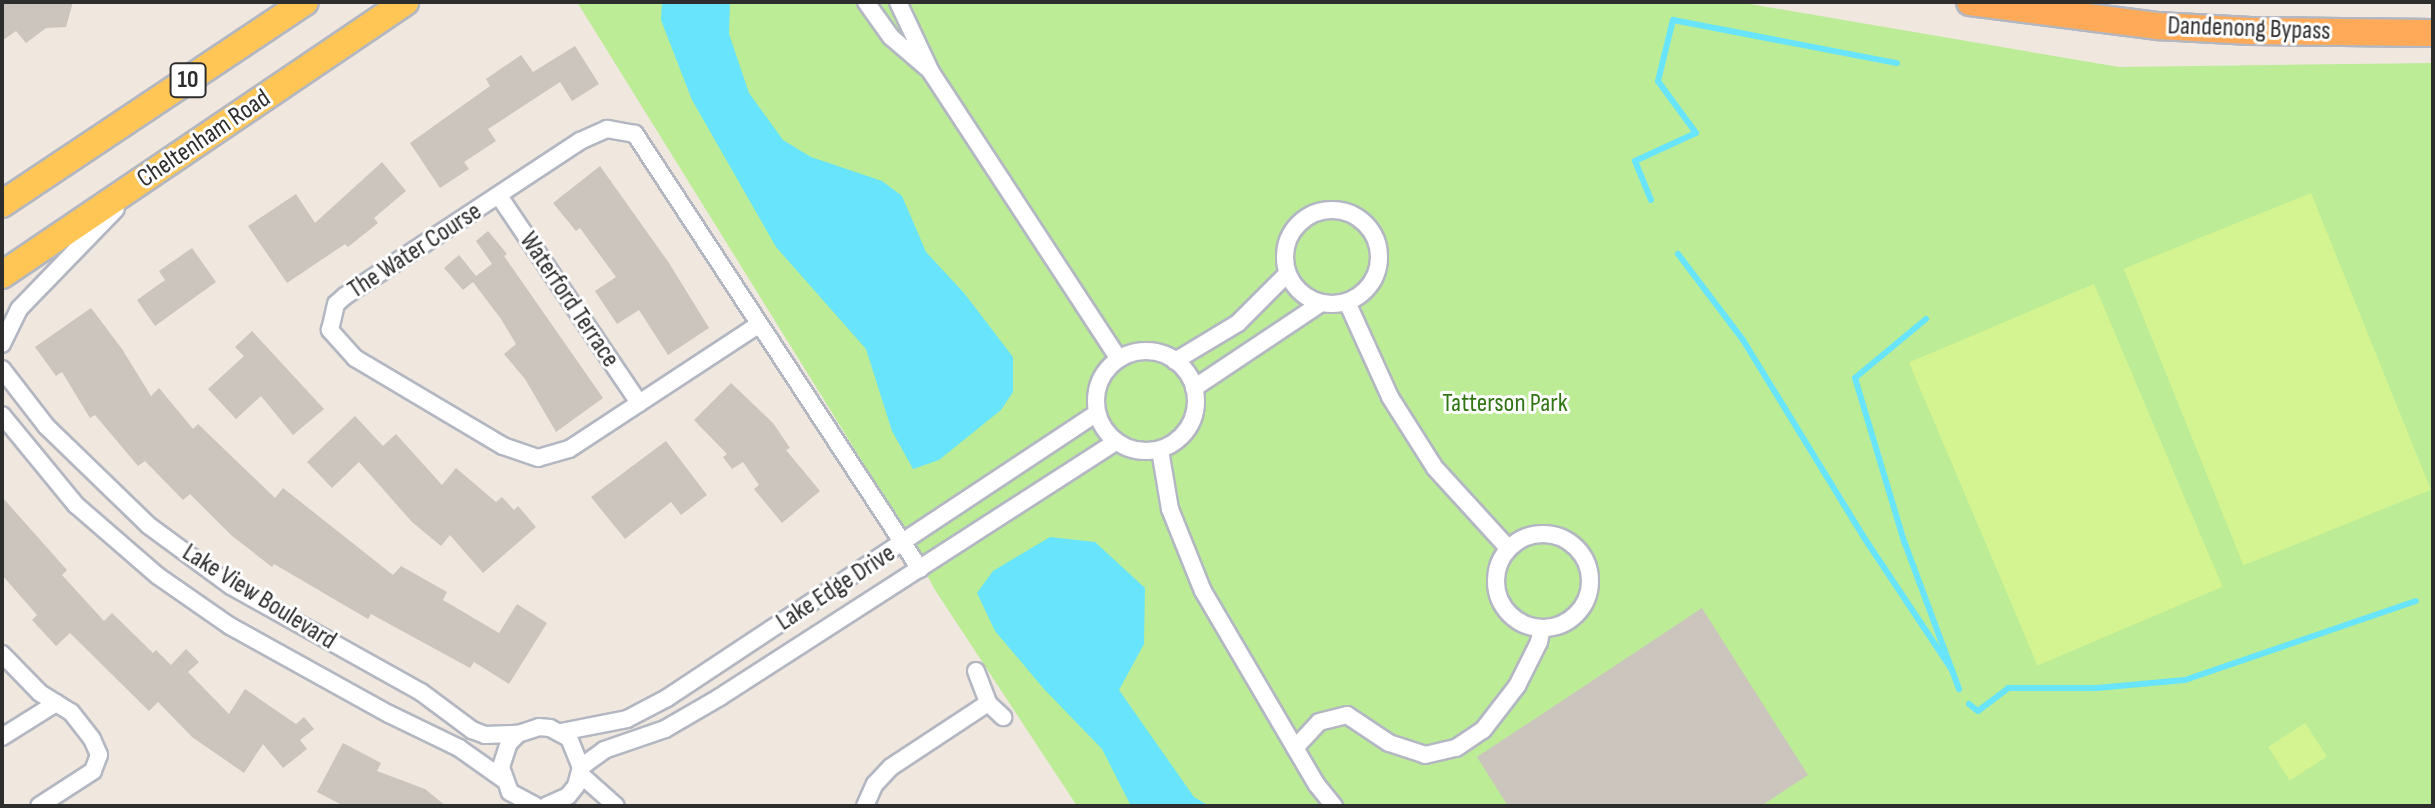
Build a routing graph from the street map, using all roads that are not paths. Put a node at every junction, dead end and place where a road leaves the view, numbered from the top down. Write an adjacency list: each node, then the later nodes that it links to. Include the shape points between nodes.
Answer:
1 (305, 2): 10 (main road, 10)
2 (405, 2): 8 (main road, Cheltenham Road / 10)
3 (866, 2): 7 (street, via 891,37)
4 (898, 2): 7 (street)
5 (1970, 2): 6 (highway, Dandenong Bypass, via 2158,26)
6 (2433, 33)
7 (931, 72): 17 (street)
8 (148, 176): 12 (main road, Cheltenham Road / 10); 16 (street, via 19,309)
9 (499, 196): 15 (street, The Water Course, via 580,141 607,129 635,134); 22 (street, Waterford Terrace); 22 (street, The Water Course, via 345,296 331,316 331,336 355,358 503,446 538,458 569,449)
10 (2, 204)
11 (1287, 274): 13 (street, via 1286,244 1304,219 1333,210 1349,213 1372,233 1379,260 1369,285); 14 (street, via 1302,294); 18 (street, via 1238,323)
12 (2, 275)
13 (1347, 302): 14 (street); 28 (street, via 1390,397 1435,468)
14 (1320, 304): 20 (street)
15 (758, 325): 22 (street, The Water Course); 27 (street, The Water Course)
16 (2, 344)
17 (1119, 359): 18 (street, via 1148,351); 23 (street, via 1099,382)
18 (1175, 361): 20 (street)
19 (2, 369): 21 (street, Lake View Boulevard)
20 (1194, 388): 26 (street, via 1190,426)
21 (26, 402): 24 (street); 37 (street, Lake View Boulevard, via 148,525 231,586 421,692 472,730)
22 (639, 403)
23 (1097, 413): 25 (street); 27 (street, Lake Edge Drive)
24 (3, 417): 41 (street, Lake View Boulevard, via 76,505 158,576 230,626 447,741)
25 (1115, 442): 26 (street, via 1129,449); 29 (street, Lake Edge Drive)
26 (1160, 450): 39 (street, via 1170,509 1203,591)
27 (904, 543): 29 (street, The Water Course); 36 (street, Lake Edge Drive, via 648,709 608,724)
28 (1508, 548): 30 (street, via 1496,590 1511,616); 30 (street, via 1536,534 1563,539 1582,554 1589,580 1581,609 1569,621)
29 (920, 569): 40 (street, Lake Edge Drive, via 685,718 643,739 604,750)
30 (1542, 628): 39 (street, via 1517,686 1483,730 1456,748 1425,755 1389,743 1347,715 1319,722)
31 (2, 654): 33 (street)
32 (976, 671): 34 (street)
33 (56, 703): 38 (street); 43 (street, via 75,717 99,755 93,771)
34 (988, 703): 35 (street); 47 (street, via 891,767)
35 (1003, 717)
36 (561, 732): 37 (street, Lake View Boulevard, via 539,727); 40 (street, via 576,747)
37 (518, 734): 41 (street, via 503,754)
38 (2, 737)
39 (1295, 748): 48 (street)
40 (581, 770): 42 (street, via 576,786); 46 (street)
41 (506, 792): 44 (street, Lake View Boulevard)
42 (551, 805): 45 (street)
43 (39, 806)
44 (533, 806)
45 (574, 806)
46 (616, 806)
47 (865, 806)
48 (1334, 806)

